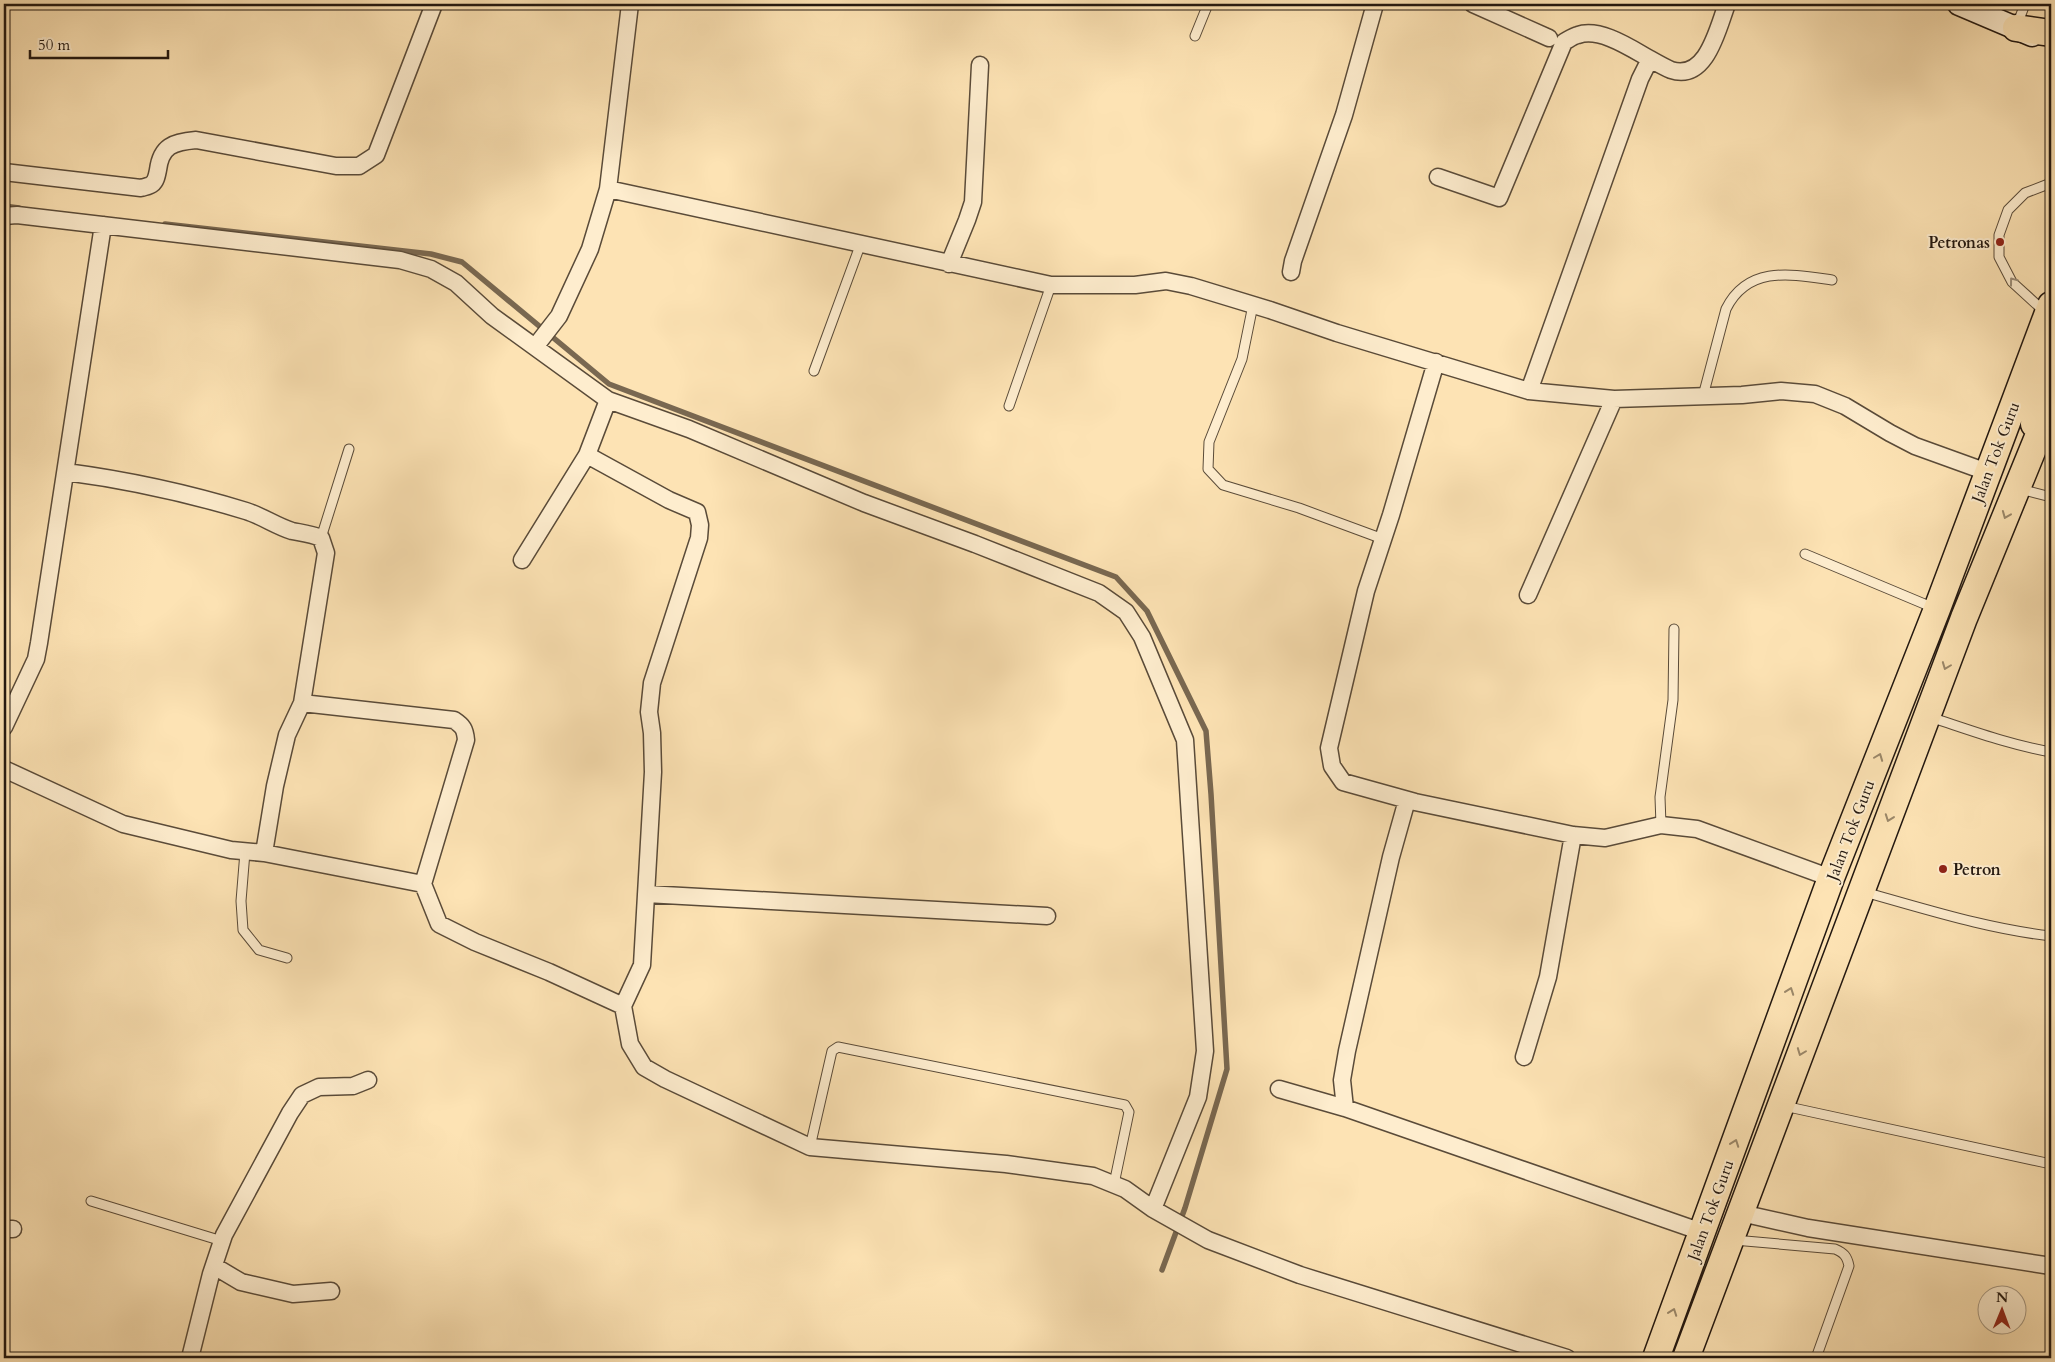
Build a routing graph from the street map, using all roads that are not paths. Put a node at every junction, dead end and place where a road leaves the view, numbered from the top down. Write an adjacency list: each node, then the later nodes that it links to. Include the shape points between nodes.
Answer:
1 (434, 4): 16 (street, via 376,155 359,166 336,166 196,140 180,141 166,148 152,185 141,188)
2 (630, 4): 19 (street)
3 (1208, 4): 11 (lane)
4 (1374, 4): 24 (street, via 1344,115)
5 (1474, 4): 12 (street)
6 (1727, 4): 14 (street, via 1707,56 1699,64 1677,71)
7 (1959, 4): 9 (main road)
8 (2025, 4): 9 (lane)
9 (2016, 28): 10 (main road); 13 (main road)
10 (2051, 33)
11 (1196, 36)
12 (1549, 38)
13 (2051, 43)
14 (1650, 60): 17 (street, via 1616,40 1598,34 1579,34 1564,42 1499,198); 33 (street, via 1637,88)
15 (980, 65): 23 (street, via 973,202)
16 (4, 172)
17 (1438, 177)
18 (2051, 183): 28 (lane, one-way to 18, via 2012,282 1999,257 1999,236 2008,210 2025,193)
19 (608, 189): 22 (street); 29 (street, via 590,249 559,316)
20 (4, 216): 21 (street)
21 (103, 225): 29 (street, via 400,260 431,269 456,283 492,316); 41 (street)
22 (861, 243): 23 (street); 32 (lane)
23 (949, 264): 26 (street)
24 (1291, 272)
25 (1832, 280): 34 (lane, via 1784,275 1763,277 1744,285 1732,296 1726,309)
26 (1051, 285): 27 (street, via 1166,281); 38 (lane)
27 (1253, 305): 30 (street); 46 (lane, via 1242,359 1209,442 1208,469 1223,485 1299,508)
28 (2049, 310): 42 (main road, Jalan Tok Guru)
29 (538, 343): 36 (street)
30 (1436, 362): 33 (street); 46 (street)
31 (2051, 362): 43 (main road)
32 (814, 371)
33 (1529, 391): 35 (street)
34 (1703, 396): 35 (street); 42 (street, via 1781,391 1815,394 1846,406 1915,446)
35 (1614, 399): 49 (street)
36 (608, 400): 40 (street); 79 (street, via 689,429 864,503 1099,593 1126,612 1142,637 1185,740 1205,1051 1198,1097)
37 (2051, 405): 43 (main road, Jalan Tok Guru)
38 (1009, 406)
39 (348, 449): 45 (lane)
40 (587, 455): 48 (street); 65 (street, via 697,512 700,525 699,538 652,683 649,712 653,772)
41 (66, 472): 45 (street, via 173,491 248,512 292,531); 54 (street, via 36,658)
42 (1987, 472): 50 (main road, Jalan Tok Guru)
43 (2017, 488): 44 (lane); 53 (main road, Jalan Tok Guru, one-way to 53)
44 (2051, 497)
45 (321, 538): 52 (street, via 326,553)
46 (1383, 539): 57 (street, via 1366,591 1330,748 1332,766 1343,782)
47 (1805, 554): 50 (lane)
48 (522, 560)
49 (1528, 595)
50 (1937, 609): 62 (main road, Jalan Tok Guru, one-way to 50)
51 (1674, 629): 58 (lane, via 1673,700 1660,798)
52 (302, 703): 61 (street, via 287,735); 63 (street, via 454,720 465,730 464,748)
53 (1927, 716): 55 (lane, via 1986,736); 64 (main road, Jalan Tok Guru, one-way to 64)
54 (4, 726)
55 (2051, 752)
56 (4, 769): 60 (street, via 123,824)
57 (1406, 800): 59 (street); 74 (street, via 1347,1051 1342,1080)
58 (1661, 825): 59 (street, via 1605,838); 62 (street, via 1698,829)
59 (1573, 835): 70 (street, via 1548,977)
60 (245, 852): 61 (street); 68 (lane, via 241,901 243,930 259,950)
61 (264, 852): 63 (street)
62 (1831, 878): 81 (main road, Jalan Tok Guru, one-way to 62)
63 (423, 884): 69 (street, via 439,924)
64 (1862, 891): 67 (lane, via 1967,920); 73 (main road, Jalan Tok Guru, one-way to 73)
65 (646, 894): 66 (street); 69 (street, via 642,965)
66 (1047, 916)
67 (2051, 936)
68 (287, 958)
69 (623, 1006): 75 (street, via 630,1044 644,1067)
70 (1524, 1057)
71 (368, 1080): 83 (street, via 353,1086 319,1087 302,1095)
72 (1279, 1089): 74 (street)
73 (1781, 1105): 76 (lane); 80 (main road, Jalan Tok Guru)
74 (1345, 1108): 81 (street)
75 (810, 1147): 77 (street, via 1046,1168 1093,1176); 77 (lane, via 832,1051 838,1047 1125,1105 1129,1112)
76 (2051, 1164)
77 (1114, 1184): 79 (street)
78 (90, 1200): 83 (lane)
79 (1156, 1211): 88 (street, via 1208,1240 1300,1275)
80 (1741, 1212): 82 (main road, Jalan Tok Guru); 85 (street, via 1808,1228)
81 (1702, 1232): 89 (main road, Jalan Tok Guru, one-way to 81)
82 (1731, 1240): 90 (main road, Jalan Tok Guru); 91 (lane, via 1843,1252 1849,1266)
83 (222, 1241): 84 (street)
84 (214, 1266): 86 (street, via 241,1282 292,1294); 87 (street)
85 (2051, 1266)
86 (331, 1292)
87 (190, 1358)
88 (1567, 1358)
89 (1656, 1358)
90 (1686, 1358)
91 (1816, 1358)

